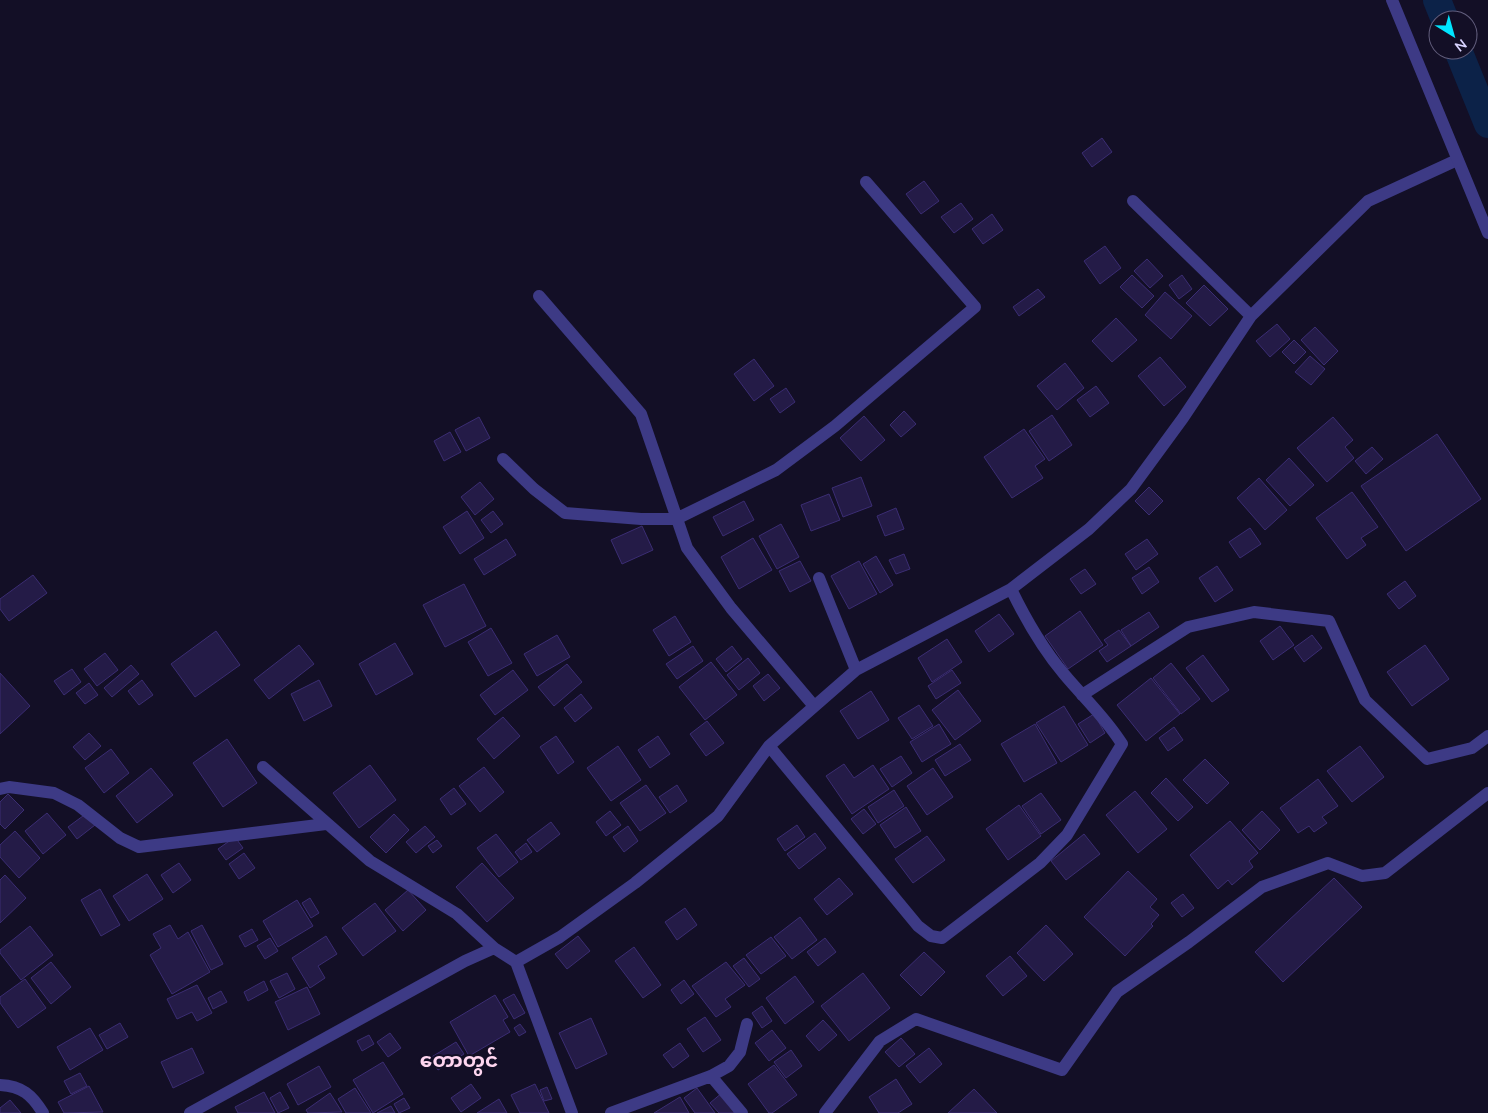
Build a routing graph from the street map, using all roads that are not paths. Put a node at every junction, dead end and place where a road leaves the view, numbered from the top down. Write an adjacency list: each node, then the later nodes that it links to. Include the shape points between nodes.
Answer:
1 (1392, 0): 2 (street)
2 (1457, 160): 5 (street); 7 (street, via 1368,201)
3 (866, 182): 9 (street, via 975,307 835,426 776,470)
4 (1133, 201): 7 (street)
5 (1488, 233)
6 (539, 296): 9 (street, via 641,414)
7 (1251, 316): 11 (street, via 1131,489 1089,529)
8 (503, 459): 9 (street, via 565,513)
9 (676, 519): 14 (street, via 687,548 730,608)
10 (819, 578): 12 (street)
11 (1011, 589): 12 (street); 13 (street, via 1029,626)
12 (856, 670): 14 (street)
13 (1082, 695): 15 (street, via 1188,627 1254,612 1329,621 1365,700 1427,759 1472,748); 16 (street, via 1114,730 1122,744 1106,773 1067,835 1040,862 942,938 931,936 918,926)
14 (814, 706): 16 (street)
15 (1488, 736)
16 (769, 746): 22 (street, via 718,816 635,883 560,937)
17 (263, 767): 20 (street)
18 (0, 789): 20 (street, via 9,787 54,793 78,806 120,838 140,847)
19 (1488, 793): 31 (street, via 1385,873 1362,876 1328,863 1262,887 1117,992 1062,1070 916,1019 880,1041)
20 (326, 824): 21 (street, via 370,861 457,914)
21 (494, 948): 22 (street); 27 (street, via 465,960)
22 (516, 962): 28 (street)
23 (747, 1024): 24 (street, via 740,1052 729,1066)
24 (712, 1076): 29 (street); 30 (street)
25 (0, 1085): 26 (street, via 20,1088 33,1097)
26 (43, 1113)
27 (190, 1113)
28 (572, 1113)
29 (611, 1113)
30 (742, 1113)
31 (825, 1113)

